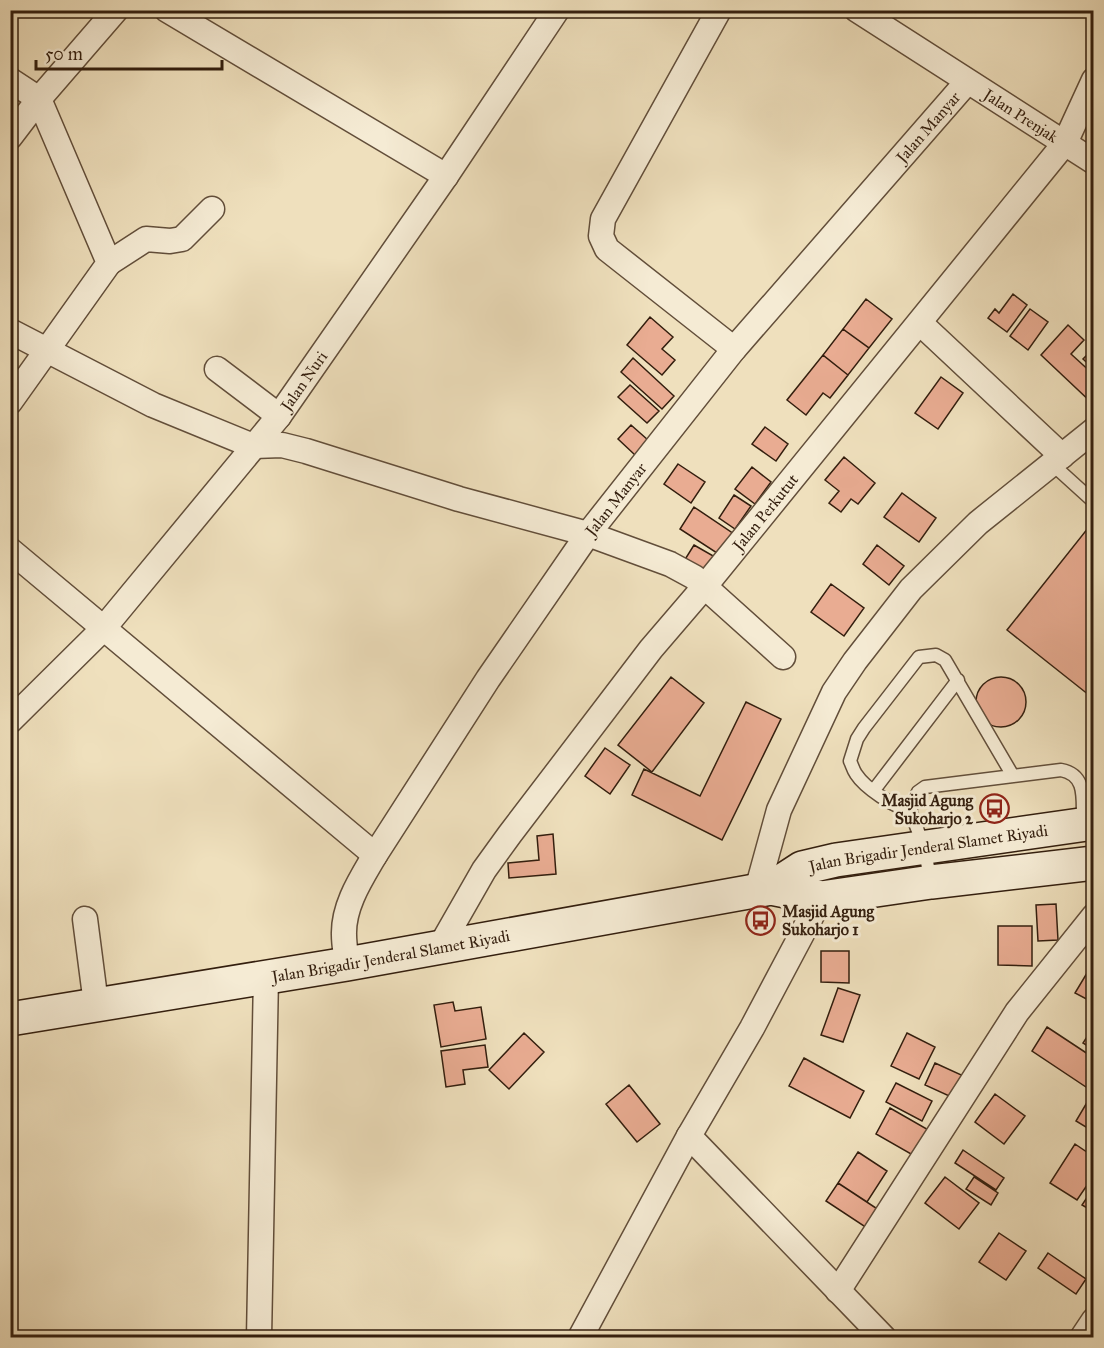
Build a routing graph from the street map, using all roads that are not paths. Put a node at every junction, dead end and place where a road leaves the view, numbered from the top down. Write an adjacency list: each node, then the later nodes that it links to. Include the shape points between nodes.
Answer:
1 (116, 10): 9 (street)
2 (167, 10): 13 (street)
3 (557, 10): 13 (street, Jalan Nuri)
4 (719, 10): 19 (street, via 603,219 601,236 607,249)
5 (857, 10): 8 (street, Jalan Prenjak)
6 (10, 80): 9 (street)
7 (1094, 80): 11 (street, Jalan Perkutut)
8 (967, 82): 11 (street, Jalan Prenjak); 19 (street, Jalan Manyar)
9 (39, 99): 10 (street); 15 (street)
10 (10, 137)
11 (1065, 143): 12 (street, Jalan Prenjak); 16 (street, Jalan Perkutut)
12 (1094, 162)
13 (446, 176): 22 (street, Jalan Nuri)
14 (212, 209): 15 (street, via 182,239 146,239)
15 (110, 263): 18 (street)
16 (920, 323): 25 (street); 29 (street, Jalan Perkutut)
17 (10, 331): 18 (street)
18 (48, 350): 21 (street); 24 (street, via 153,405)
19 (734, 350): 27 (street, Jalan Manyar)
20 (217, 369): 22 (street)
21 (10, 402)
22 (279, 416): 24 (street, Jalan Nuri)
23 (1094, 430): 25 (street)
24 (253, 446): 27 (street, via 282,445 306,451); 30 (street, Jalan Nuri)
25 (1056, 459): 26 (lane); 42 (street, via 978,523 911,589 844,676 779,810)
26 (1094, 502)
27 (588, 534): 29 (street, via 670,564); 39 (street, Jalan Manyar, via 488,679)
28 (10, 550): 30 (street)
29 (705, 586): 31 (street); 46 (street, Jalan Perkutut, via 651,649 510,834 484,870)
30 (103, 629): 33 (street, Jalan Nuri); 39 (street)
31 (783, 657)
32 (958, 680): 34 (lane); 35 (lane); 35 (lane, via 945,660 936,655 919,657 864,728 850,761 856,776)
33 (10, 721)
34 (1013, 776): 36 (lane, via 925,787 918,792); 37 (lane, via 1073,772 1079,779)
35 (874, 790): 36 (lane, via 899,809)
36 (910, 810): 38 (lane)
37 (1088, 824): 38 (main road, Jalan Brigadir Jenderal Slamet Riyadi)
38 (924, 847): 41 (lane); 42 (main road, Jalan Brigadir Jenderal Slamet Riyadi, via 802,868)
39 (375, 855): 47 (street, Jalan Manyar, via 346,914 343,933)
40 (1094, 864): 41 (main road, Jalan Brigadir Jenderal Slamet Riyadi)
41 (931, 882): 43 (main road, Jalan Brigadir Jenderal Slamet Riyadi)
42 (764, 889): 43 (main road, Jalan Brigadir Jenderal Slamet Riyadi); 46 (main road, Jalan Brigadir Jenderal Slamet Riyadi)
43 (821, 898): 51 (street)
44 (1094, 916): 52 (street, via 1017,1012)
45 (85, 919): 49 (street)
46 (440, 947): 47 (main road, Jalan Brigadir Jenderal Slamet Riyadi)
47 (347, 964): 48 (main road, Jalan Brigadir Jenderal Slamet Riyadi)
48 (266, 976): 49 (main road, Jalan Brigadir Jenderal Slamet Riyadi); 54 (street)
49 (96, 1004): 50 (main road, Jalan Brigadir Jenderal Slamet Riyadi)
50 (10, 1019)
51 (689, 1136): 52 (street); 55 (street)
52 (838, 1291): 56 (street)
53 (1094, 1320): 57 (street)
54 (259, 1338)
55 (580, 1338)
56 (884, 1338)
57 (1082, 1338)

